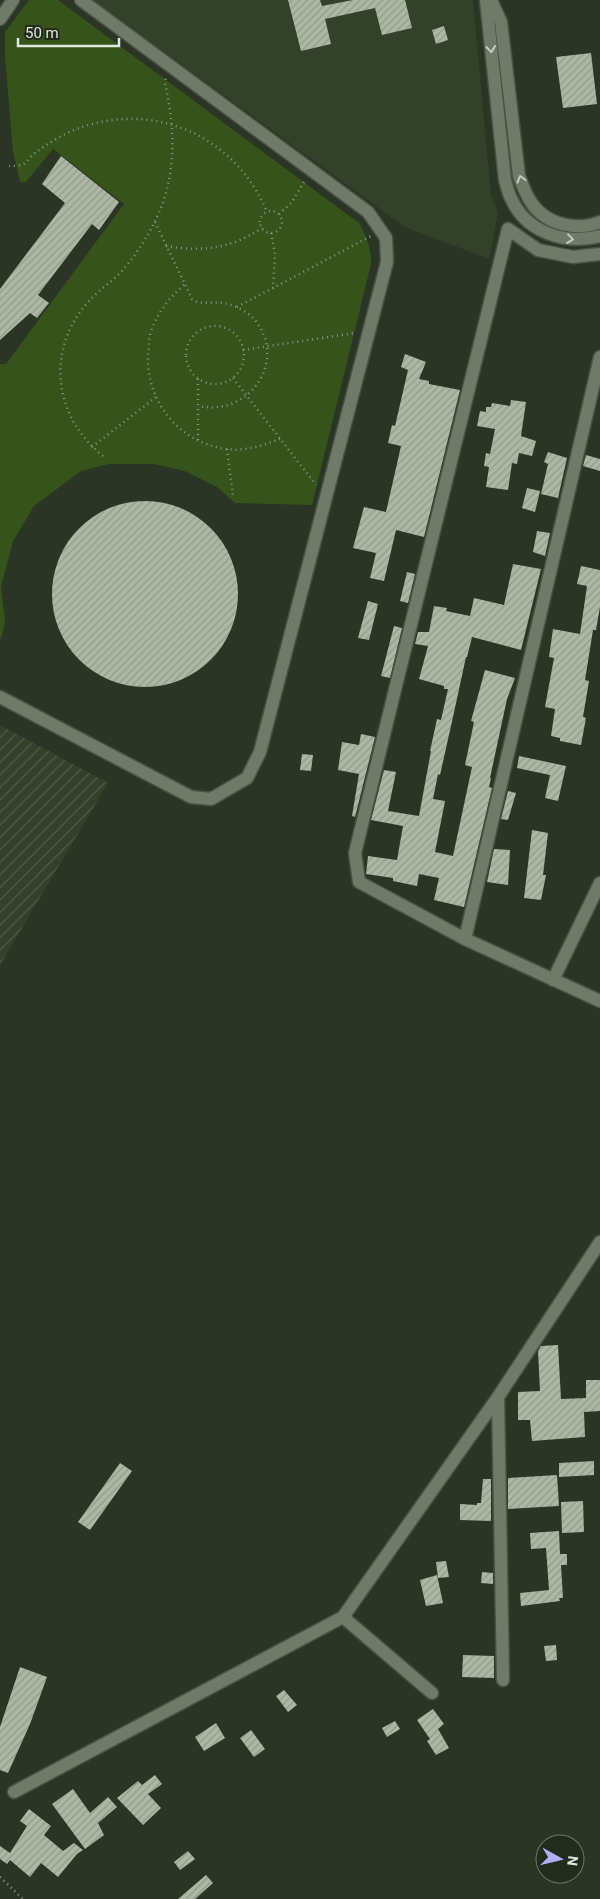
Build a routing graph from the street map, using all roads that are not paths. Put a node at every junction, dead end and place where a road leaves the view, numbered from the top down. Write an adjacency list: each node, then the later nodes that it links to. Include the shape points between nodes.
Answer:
1 (13, 0): 5 (street)
2 (80, 0): 10 (street, via 368,212 386,238 387,262 260,752 247,778 211,798 191,797)
3 (486, 0): 7 (street, one-way to 7, via 504,180 511,199 520,214 541,231 571,240)
4 (491, 0): 6 (street, one-way to 4, via 583,227 559,223 539,212 525,192 519,176 501,22)
5 (0, 19)
6 (600, 222)
7 (600, 236)
8 (600, 254): 12 (street, via 573,257 538,250 508,229 355,853 359,882)
9 (600, 357): 12 (street)
10 (0, 697)
11 (600, 883): 13 (street)
12 (465, 939): 13 (street)
13 (553, 980): 14 (street)
14 (600, 1001)
15 (600, 1242): 16 (street)
16 (498, 1397): 17 (street); 18 (street)
17 (343, 1617): 19 (street); 20 (street)
18 (503, 1680)
19 (432, 1693)
20 (14, 1792)

